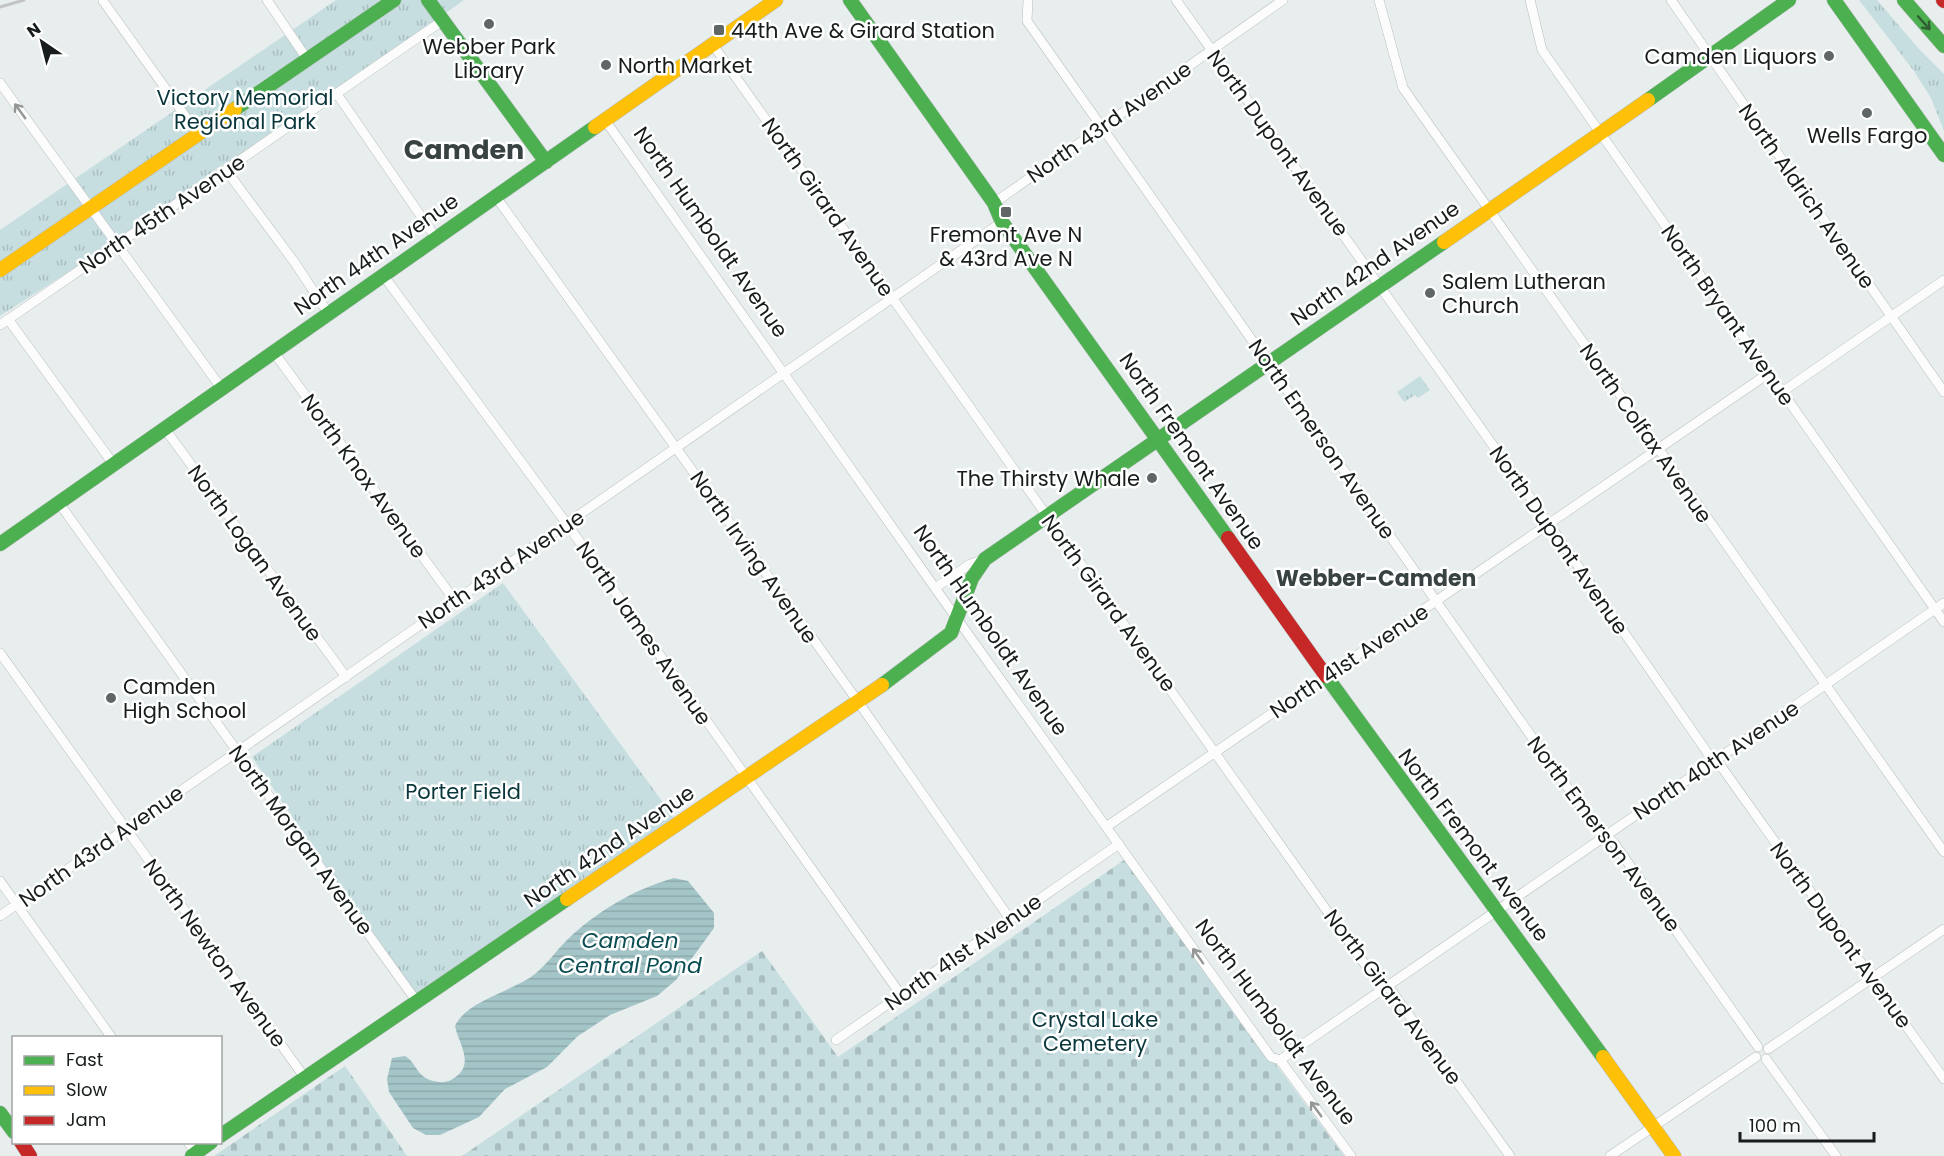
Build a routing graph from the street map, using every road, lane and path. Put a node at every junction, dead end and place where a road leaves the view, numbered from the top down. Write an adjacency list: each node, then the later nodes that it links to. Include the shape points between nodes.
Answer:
1 (267, 0): 21 (street)
2 (394, 0): 21 (main road)
3 (428, 0): 16 (main road)
4 (776, 0): 17 (main road, North 44th Avenue)
5 (850, 0): 32 (main road, North Fremont Avenue)
6 (1028, 0): 25 (street, North Emerson Avenue, via 1027,21)
7 (1176, 0): 19 (street, North Dupont Avenue)
8 (1283, 0): 19 (street, North 43rd Avenue)
9 (1379, 0): 34 (street, North Colfax Avenue, via 1403,88)
10 (1530, 0): 26 (street, North Bryant Avenue, via 1542,50)
11 (1671, 0): 20 (street, North Aldrich Avenue)
12 (1789, 0): 20 (main road, North 42nd Avenue)
13 (1834, 0): 28 (main road)
14 (1904, 0): 18 (main road, one-way to 18)
15 (103, 1): 27 (street)
16 (442, 21): 23 (street, North 45th Avenue); 29 (main road)
17 (713, 45): 24 (main road, North 44th Avenue); 42 (street, North Girard Avenue)
18 (1944, 46)
19 (1211, 50): 25 (street, North 43rd Avenue); 41 (street, North Dupont Avenue)
20 (1710, 56): 26 (main road, North 42nd Avenue); 44 (street, North Aldrich Avenue)
21 (307, 59): 27 (main road)
22 (0, 83): 33 (street, one-way to 22)
23 (337, 94): 30 (street, North 45th Avenue); 36 (street)
24 (605, 120): 29 (main road, North 44th Avenue); 48 (street, North Humboldt Avenue, via 642,177)
25 (1102, 128): 32 (street, North 43rd Avenue); 47 (street, North Emerson Avenue)
26 (1600, 133): 34 (main road, North 42nd Avenue); 49 (street, North Bryant Avenue)
27 (198, 134): 33 (main road)
28 (1944, 155)
29 (546, 162): 31 (main road, North 44th Avenue)
30 (226, 170): 37 (street, North 45th Avenue); 43 (street)
31 (496, 197): 36 (main road, North 44th Avenue); 55 (street, North Irving Avenue)
32 (994, 203): 35 (main road, North Fremont Avenue)
33 (90, 208): 37 (street); 38 (main road)
34 (1488, 211): 41 (main road, North 42nd Avenue); 56 (street, North Colfax Avenue)
35 (1002, 222): 42 (street, North 43rd Avenue); 54 (main road, North Fremont Avenue)
36 (436, 237): 39 (main road, North 44th Avenue)
37 (118, 244): 45 (street, North 45th Avenue); 50 (street)
38 (0, 270)
39 (383, 275): 43 (main road, North 44th Avenue); 60 (street, North James Avenue)
40 (1944, 280): 44 (street)
41 (1380, 286): 47 (main road, North 42nd Avenue); 61 (street, North Dupont Avenue)
42 (892, 298): 48 (street, North 43rd Avenue); 59 (street, North Girard Avenue)
43 (328, 313): 46 (main road, North 44th Avenue)
44 (1891, 316): 51 (street); 52 (street, North Aldrich Avenue)
45 (4, 322): 57 (street)
46 (273, 351): 50 (main road, North 44th Avenue); 65 (street, North Knox Avenue)
47 (1268, 363): 54 (main road, North 42nd Avenue); 66 (street, North Emerson Avenue)
48 (785, 372): 55 (street, North 43rd Avenue); 64 (street, North Humboldt Avenue)
49 (1769, 373): 51 (street, North Bryant Avenue); 56 (street, North 41st Avenue)
50 (222, 389): 53 (main road, North 44th Avenue)
51 (1782, 392): 68 (street, North Bryant Avenue)
52 (1944, 392)
53 (165, 429): 57 (main road, North 44th Avenue); 73 (street, North Logan Avenue)
54 (1158, 439): 59 (main road, North 42nd Avenue); 72 (main road, North Fremont Avenue)
55 (677, 448): 60 (street, North 43rd Avenue); 75 (street, North Irving Avenue)
56 (1658, 449): 61 (street, North 41st Avenue); 74 (street, North Colfax Avenue)
57 (114, 465): 58 (main road, North 44th Avenue)
58 (59, 503): 62 (main road, North 44th Avenue); 77 (street, North Morgan Avenue)
59 (1047, 516): 63 (main road, North 42nd Avenue); 76 (street, North Girard Avenue)
60 (567, 524): 65 (street, North 43rd Avenue); 79 (street, North James Avenue)
61 (1549, 524): 66 (street, North 41st Avenue); 78 (street, North Dupont Avenue)
62 (2, 539)
63 (984, 559): 64 (street, North 42nd Avenue); 69 (main road, North 42nd Avenue, via 972,578)
64 (935, 588): 69 (street, North Humboldt Avenue)
65 (455, 602): 73 (street, North 43rd Avenue)
66 (1437, 602): 72 (street, North 41st Avenue); 82 (street, North Emerson Avenue)
67 (1944, 603): 68 (street, North 40th Avenue)
68 (1935, 609): 70 (street, North Bryant Avenue); 74 (street, North 40th Avenue)
69 (958, 620): 75 (main road, North 42nd Avenue, via 942,641); 80 (street, North Humboldt Avenue)
70 (1944, 622)
71 (0, 653): 81 (street, North Newton Avenue)
72 (1325, 676): 76 (street, North 41st Avenue); 87 (main road, North Fremont Avenue)
73 (345, 677): 77 (street, North 43rd Avenue)
74 (1825, 685): 78 (street, North 40th Avenue); 84 (street, North Colfax Avenue)
75 (856, 702): 79 (main road, North 42nd Avenue); 89 (street, North Irving Avenue)
76 (1215, 752): 80 (street, North 41st Avenue); 92 (street, North Girard Avenue, via 1376,980)
77 (236, 753): 81 (street, North 43rd Avenue); 94 (street, North Morgan Avenue)
78 (1714, 761): 82 (street, North 40th Avenue); 91 (street, North Dupont Avenue)
79 (746, 777): 93 (street, North James Avenue); 94 (main road, North 42nd Avenue)
80 (1106, 827): 83 (street, North Humboldt Avenue)
81 (125, 830): 86 (street, North 43rd Avenue); 101 (street, North Newton Avenue)
82 (1605, 836): 87 (street, North 40th Avenue); 97 (street, North Emerson Avenue, via 1614,843)
83 (1119, 844): 89 (street, North 41st Avenue); 100 (street, North Humboldt Avenue, one-way to 83, via 1271,1057)
84 (1944, 852)
85 (0, 882): 86 (street)
86 (16, 905): 88 (street, North 43rd Avenue); 95 (street)
87 (1495, 911): 92 (street, North 40th Avenue); 104 (main road, North Fremont Avenue)
88 (0, 916)
89 (1010, 919): 93 (street, North 41st Avenue)
90 (1944, 928): 91 (street)
91 (1872, 978): 98 (street); 102 (street, North Dupont Avenue)
92 (1388, 986): 100 (street, North 40th Avenue); 110 (street, North Girard Avenue)
93 (901, 995): 96 (street, North 41st Avenue)
94 (417, 1002): 101 (main road, North 42nd Avenue)
95 (111, 1036)
96 (836, 1040)
97 (1758, 1047): 98 (street, via 1764,1046); 99 (street)
98 (1767, 1054): 99 (street, via 1760,1060); 113 (street)
99 (1756, 1057): 104 (street)
100 (1280, 1060): 109 (street, North Humboldt Avenue, one-way to 100)
101 (305, 1078): 106 (main road, North 42nd Avenue)
102 (1944, 1079)
103 (0, 1113): 105 (main road)
104 (1653, 1127): 111 (street); 112 (main road, North Fremont Avenue)
105 (12, 1129)
106 (222, 1135)
107 (210, 1144): 108 (main road)
108 (192, 1151)
109 (1350, 1156)
110 (1510, 1156)
111 (1610, 1156)
112 (1674, 1156)
113 (1836, 1156)

